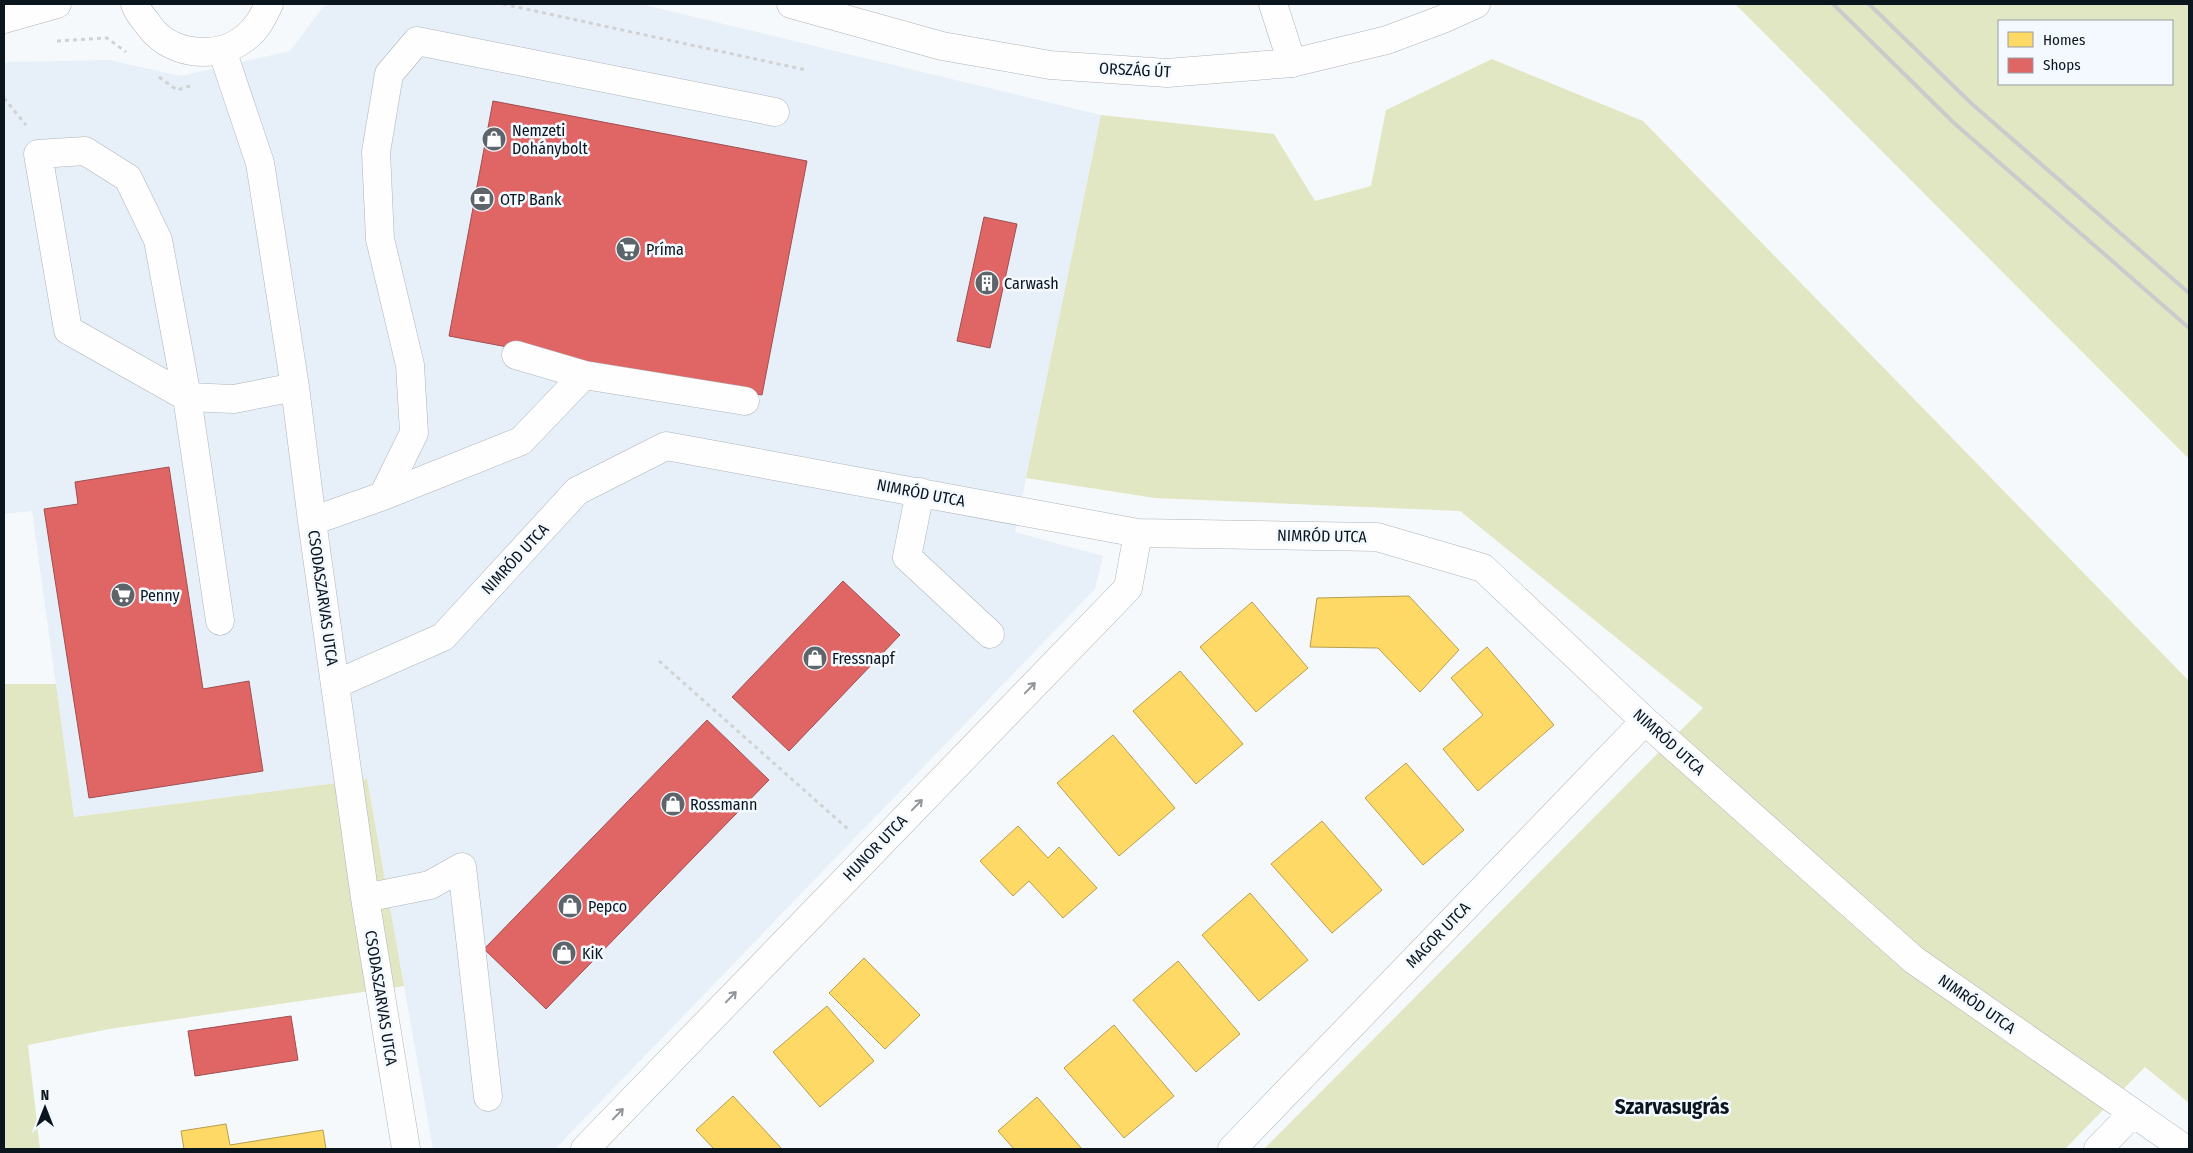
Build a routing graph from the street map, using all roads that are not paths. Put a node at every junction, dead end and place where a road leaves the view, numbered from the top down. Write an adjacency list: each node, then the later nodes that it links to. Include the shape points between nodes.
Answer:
1 (57, 4): 7 (street)
2 (135, 4): 8 (street, via 154,34 175,47)
3 (269, 4): 8 (street, via 261,21)
4 (791, 4): 9 (street, ORSZÁG ÚT, via 942,46 1050,65 1167,73)
5 (1273, 4): 9 (street)
6 (1476, 4): 9 (street, ORSZÁG ÚT, via 1387,40)
7 (4, 19)
8 (226, 61): 13 (street, CSODASZARVAS UTCA, via 260,163)
9 (1292, 63)
10 (775, 112): 17 (street, via 417,41 389,74 376,152 380,239 410,365 414,433)
11 (516, 354): 12 (street)
12 (584, 375): 15 (street); 17 (street, via 521,441)
13 (295, 387): 14 (street, via 234,399); 18 (street, CSODASZARVAS UTCA)
14 (187, 397): 14 (street, via 68,330 38,154 85,151 128,178 158,240); 20 (street)
15 (745, 401)
16 (920, 492): 19 (street, NIMRÓD UTCA); 21 (street, via 907,557); 22 (street, NIMRÓD UTCA, via 666,446 578,491 443,637)
17 (383, 496): 18 (street)
18 (312, 521): 22 (street, CSODASZARVAS UTCA)
19 (1138, 532): 23 (street, NIMRÓD UTCA, via 1377,537 1484,568); 28 (street, HUNOR UTCA, one-way to 19, via 1128,588)
20 (220, 621)
21 (990, 634)
22 (336, 684): 24 (street, CSODASZARVAS UTCA)
23 (1644, 721): 26 (street, NIMRÓD UTCA, via 1914,960); 29 (street, MAGOR UTCA)
24 (364, 898): 25 (street, via 430,886 462,867); 27 (street, CSODASZARVAS UTCA)
25 (488, 1097)
26 (2132, 1114): 30 (street); 31 (street, NIMRÓD UTCA)
27 (406, 1149)
28 (585, 1149)
29 (1232, 1149)
30 (2098, 1149)
31 (2185, 1149)

